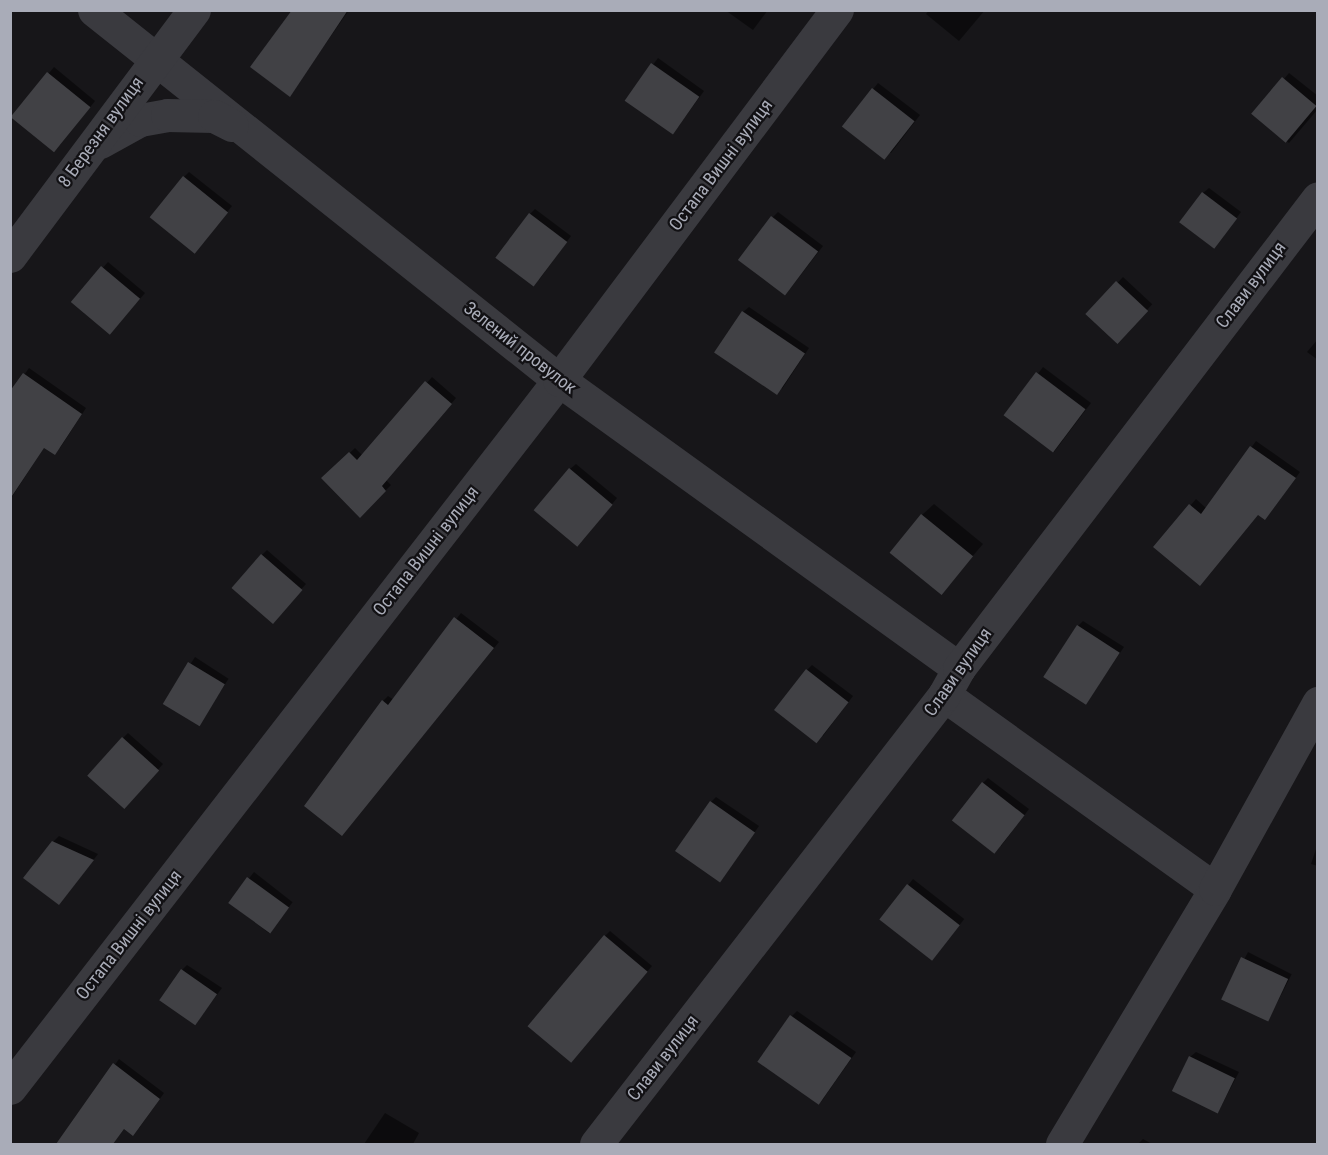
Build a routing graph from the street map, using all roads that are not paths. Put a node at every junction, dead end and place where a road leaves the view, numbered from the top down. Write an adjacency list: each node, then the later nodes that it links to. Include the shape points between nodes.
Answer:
1 (94, 10): 4 (street, Зелений провулок)
2 (194, 10): 4 (street, 8 Березня вулиця)
3 (837, 10): 9 (street, Остапа Вишні вулиця)
4 (157, 57): 5 (street, Зелений провулок); 6 (street, 8 Березня вулиця)
5 (252, 135): 6 (street, via 214,116 166,114 112,132); 9 (street, Зелений провулок)
6 (87, 152): 8 (street, 8 Березня вулиця)
7 (1317, 198): 10 (street, Слави вулиця)
8 (10, 256)
9 (560, 380): 10 (street, Зелений провулок); 13 (street, Остапа Вишні вулиця)
10 (951, 682): 12 (street, Зелений провулок); 14 (street, Слави вулиця)
11 (1317, 703): 12 (street)
12 (1215, 889): 15 (street)
13 (10, 1088)
14 (596, 1144)
15 (1062, 1144)

